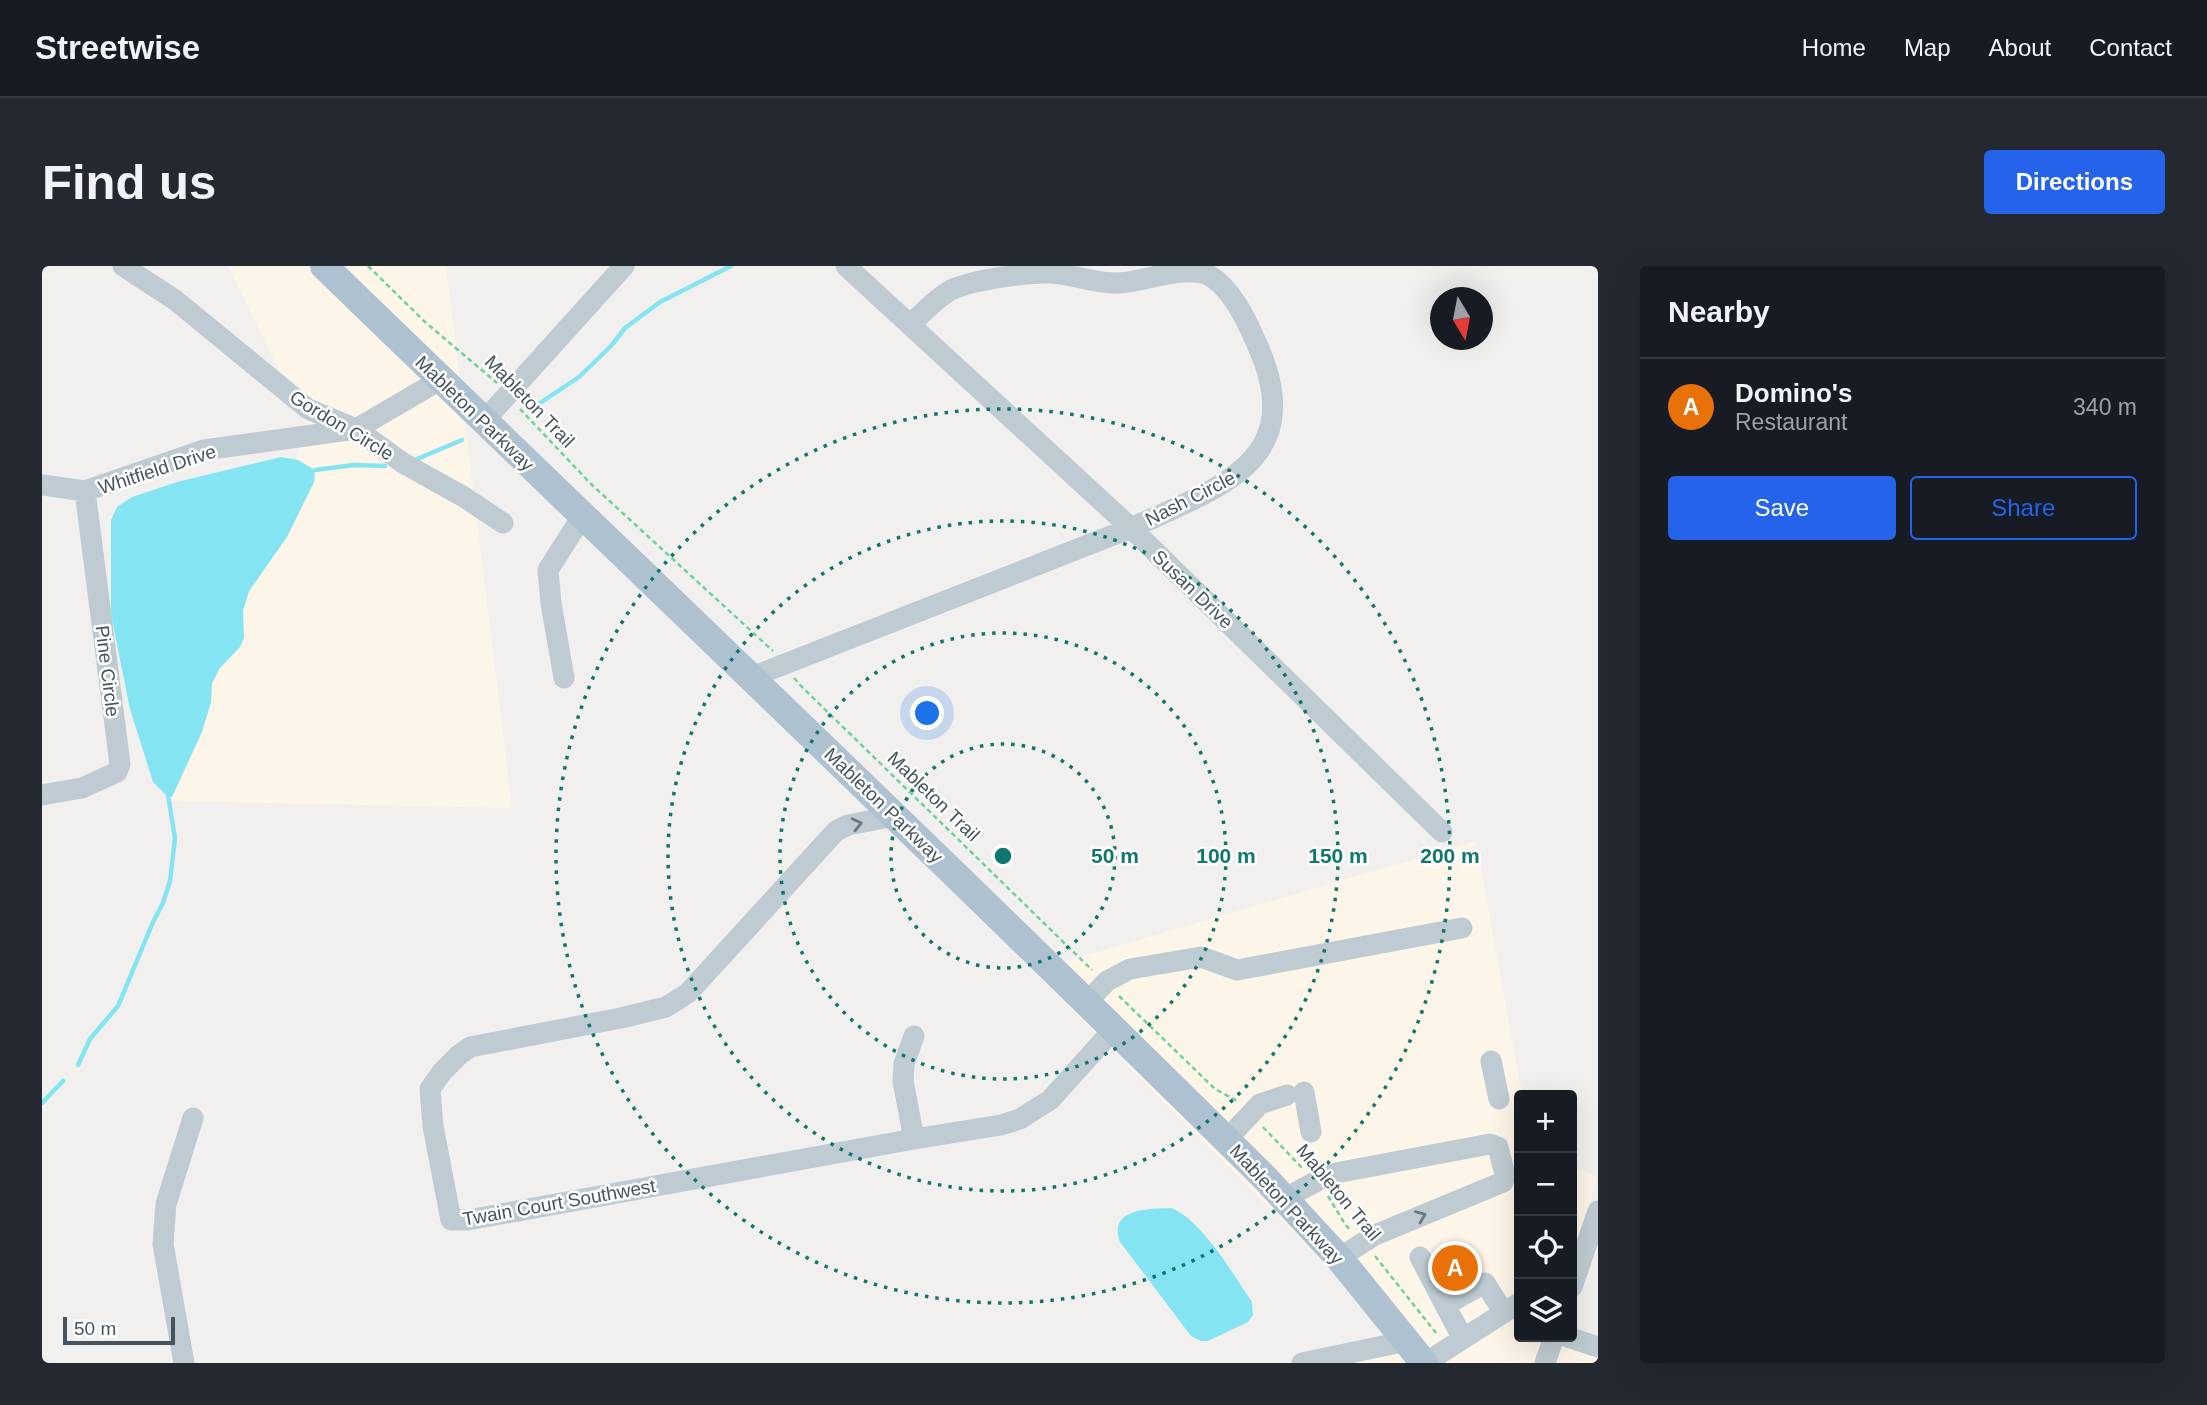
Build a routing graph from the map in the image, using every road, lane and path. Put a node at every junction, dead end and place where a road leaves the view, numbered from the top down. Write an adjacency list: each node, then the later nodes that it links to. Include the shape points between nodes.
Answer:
1 (123, 266): 10 (street, Gordon Circle, via 175,300 308,409)
2 (324, 266): 7 (main road, Mableton Parkway)
3 (368, 266): 8 (path, Mableton Trail)
4 (846, 266): 6 (street, Susan Drive)
5 (622, 267): 8 (street)
6 (911, 324): 15 (street, Susan Drive); 15 (street, Nash Circle, via 950,291 1004,278 1049,273 1119,283 1182,268 1206,273 1221,285 1265,360 1273,410 1265,442 1243,471)
7 (440, 380): 9 (main road, Mableton Parkway); 10 (street)
8 (507, 395): 9 (street); 16 (path, Mableton Trail, via 591,484 768,644)
9 (483, 422): 13 (main road, Mableton Parkway)
10 (356, 429): 12 (street, Whitfield Drive, via 204,450); 14 (street, Gordon Circle)
11 (42, 485): 12 (street, Whitfield Drive)
12 (85, 491): 19 (street, Pine Circle, via 120,764 117,772 82,789)
13 (583, 515): 17 (main road, Mableton Parkway); 18 (street, via 548,570)
14 (503, 523)
15 (1131, 528): 16 (street, Nash Circle); 21 (street, Susan Drive)
16 (784, 665): 17 (street, Nash Circle); 23 (path, Mableton Trail)
17 (752, 677): 20 (main road, Mableton Parkway)
18 (564, 678)
19 (42, 794)
20 (895, 816): 24 (main road, Mableton Parkway); 32 (street, Twain Court Southwest, one-way to 20, via 451,1220 430,1089 470,1047 666,1007 688,993 836,831)
21 (1442, 832)
22 (1462, 928): 23 (street, via 1237,970 1201,957 1130,969)
23 (1105, 983): 24 (street); 29 (path, Mableton Trail, via 1214,1089 1237,1099)
24 (1086, 1003): 25 (main road, Mableton Parkway)
25 (1113, 1030): 32 (street, Twain Court Southwest, via 1050,1100 1020,1119); 33 (main road, Mableton Parkway)
26 (914, 1036): 32 (street, via 903,1081)
27 (1491, 1061): 28 (street)
28 (1499, 1098)
29 (1251, 1114): 31 (street, via 1260,1104 1295,1093); 33 (street); 34 (path, Mableton Trail)
30 (193, 1118): 48 (street, via 166,1204 163,1244)
31 (1311, 1132)
32 (915, 1139)
33 (1226, 1140): 35 (main road, Mableton Parkway)
34 (1315, 1182): 35 (street); 37 (path, Mableton Trail); 37 (street, one-way to 34, via 1503,1182 1498,1147 1490,1144 1355,1169)
35 (1284, 1199): 38 (main road, Mableton Parkway)
36 (1598, 1211): 40 (street)
37 (1363, 1243): 38 (street); 46 (path, Mableton Trail)
38 (1339, 1258): 44 (main road, Mableton Parkway)
39 (1420, 1258): 41 (street)
40 (1577, 1264)
41 (1445, 1305): 42 (street, via 1485,1283); 46 (street)
42 (1512, 1308): 46 (street)
43 (1577, 1340): 47 (street)
44 (1407, 1341): 49 (street); 50 (main road, Mableton Parkway)
45 (1552, 1342): 51 (street)
46 (1456, 1344): 50 (street)
47 (1598, 1348): 52 (street)
48 (184, 1363)
49 (1302, 1363)
50 (1425, 1363)
51 (1545, 1363)
52 (1592, 1363)

